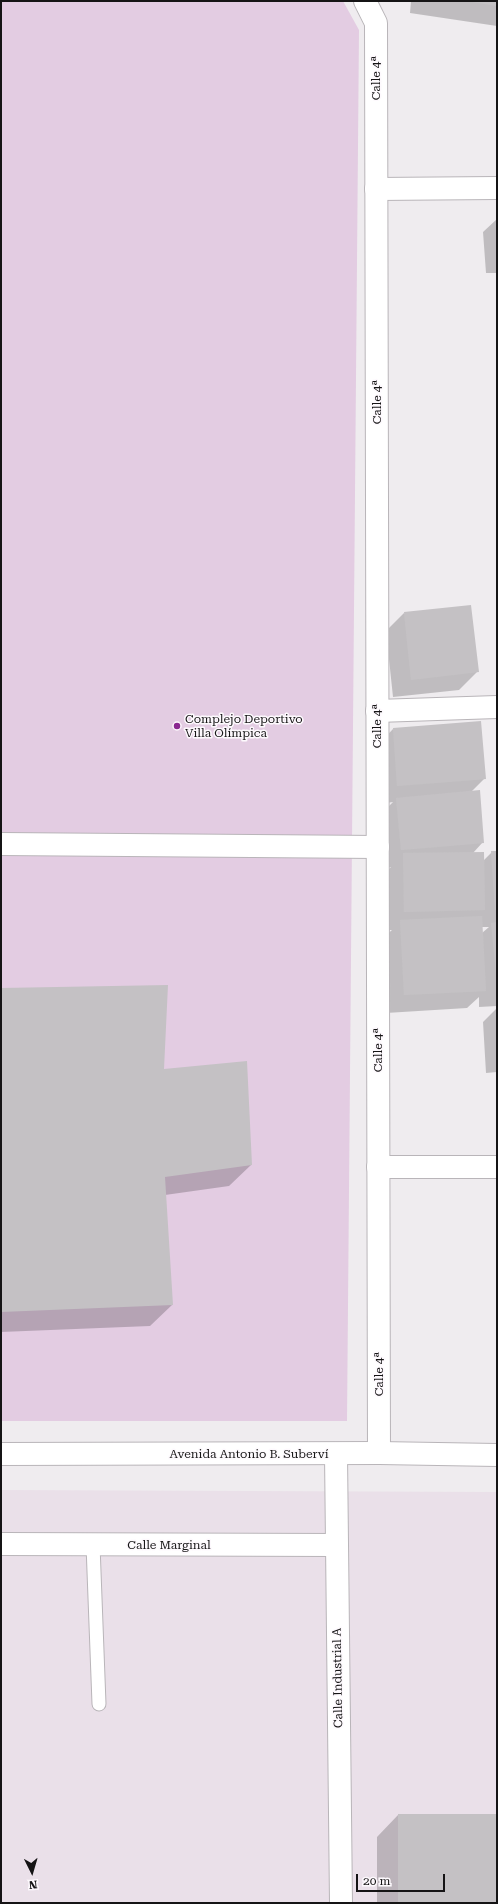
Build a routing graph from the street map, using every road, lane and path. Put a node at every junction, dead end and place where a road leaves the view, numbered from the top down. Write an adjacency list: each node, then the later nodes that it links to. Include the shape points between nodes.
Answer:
1 (365, 1): 3 (street, Calle 4ª, via 376,23)
2 (497, 188): 3 (street)
3 (376, 189): 5 (street, Calle 4ª)
4 (497, 707): 5 (street)
5 (377, 711): 7 (street, Calle 4ª)
6 (1, 844): 7 (street)
7 (378, 847): 8 (street, Calle 4ª)
8 (378, 1167): 9 (street); 10 (street, Calle 4ª)
9 (497, 1167)
10 (380, 1453): 12 (street, Avenida Antonio B. Suberví); 13 (street, Avenida Antonio B. Suberví)
11 (1, 1454): 12 (street, Avenida Antonio B. Suberví)
12 (336, 1454): 16 (street, Calle Industrial A)
13 (497, 1455)
14 (1, 1544): 15 (street, Calle Marginal)
15 (93, 1545): 16 (street, Calle Marginal); 17 (lane)
16 (337, 1545): 18 (street, Calle Industrial A)
17 (99, 1704)
18 (341, 1903)

